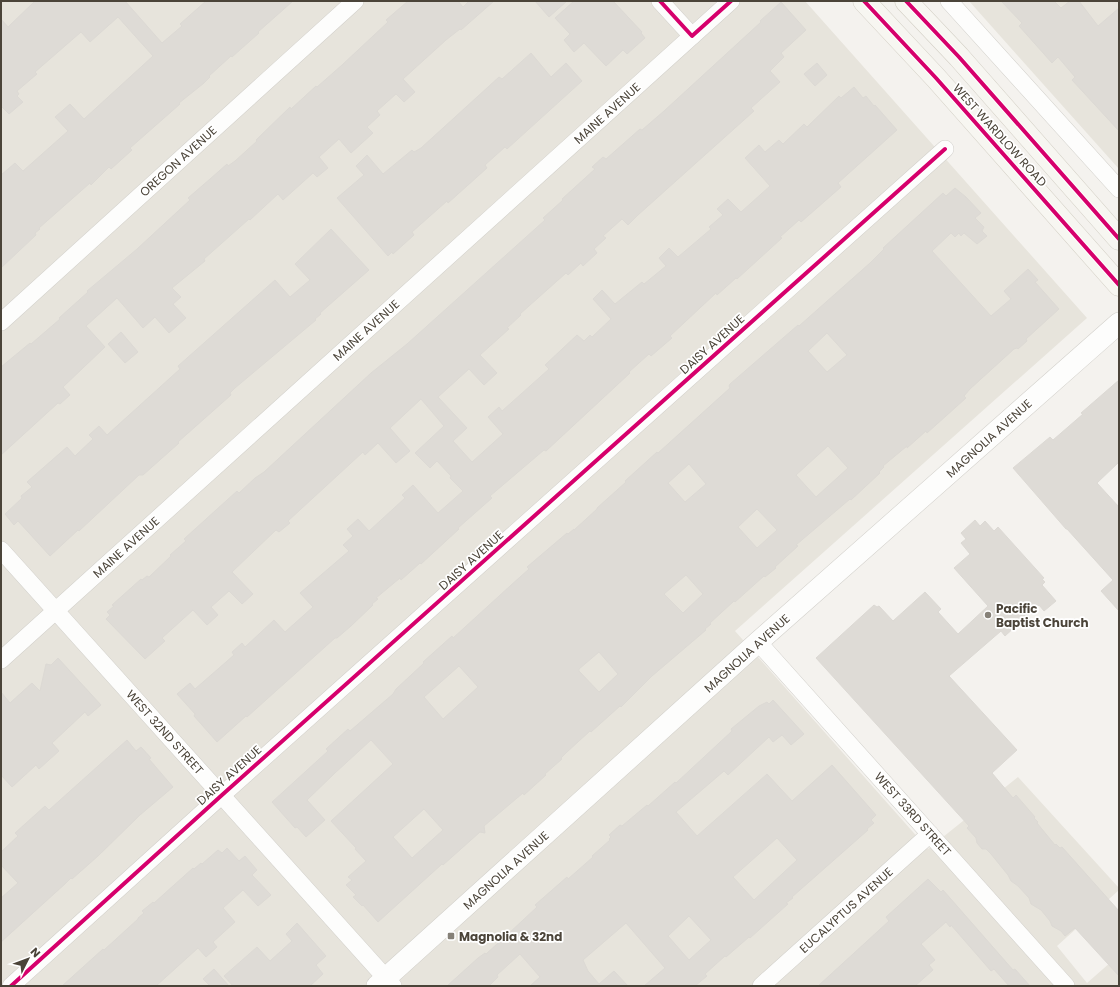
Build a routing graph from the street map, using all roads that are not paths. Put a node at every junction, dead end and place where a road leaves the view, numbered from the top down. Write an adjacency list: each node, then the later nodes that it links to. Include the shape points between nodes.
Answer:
1 (355, 1): 12 (street, OREGON AVENUE)
2 (660, 1): 7 (street)
3 (731, 1): 7 (street, MAINE AVENUE)
4 (864, 1): 11 (main road, WEST WARDLOW ROAD, via 936,78)
5 (906, 1): 10 (main road, WEST WARDLOW ROAD, via 959,57)
6 (949, 1): 9 (street)
7 (692, 36): 15 (street, MAINE AVENUE)
8 (945, 149): 18 (street, DAISY AVENUE)
9 (1119, 189)
10 (1119, 239)
11 (1119, 285)
12 (1, 322)
13 (1119, 323): 16 (street, MAGNOLIA AVENUE)
14 (1, 550): 15 (street, WEST 32ND STREET)
15 (56, 610): 17 (street, MAINE AVENUE); 18 (street, WEST 32ND STREET)
16 (758, 642): 19 (street, WEST 33RD STREET); 20 (street, MAGNOLIA AVENUE)
17 (1, 660)
18 (222, 795): 20 (street, WEST 32ND STREET); 21 (street, DAISY AVENUE)
19 (930, 834): 22 (street, EUCALYPTUS AVENUE); 23 (street, WEST 33RD STREET)
20 (386, 983)
21 (11, 986)
22 (761, 986)
23 (1066, 986)

